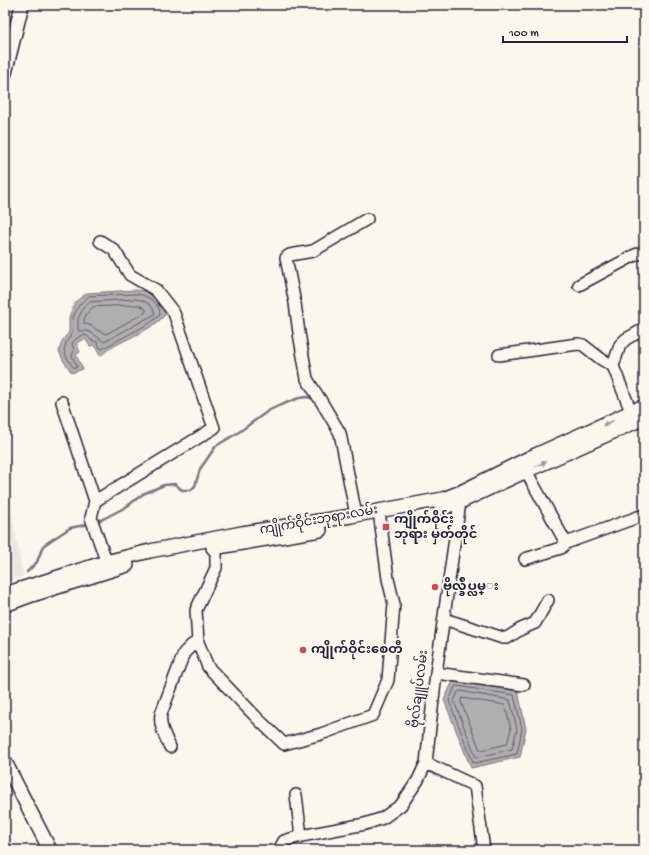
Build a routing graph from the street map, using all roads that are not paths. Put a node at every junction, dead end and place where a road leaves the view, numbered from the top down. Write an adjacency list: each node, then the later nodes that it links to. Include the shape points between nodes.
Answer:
1 (22, 5): 2 (main road, via 15,36)
2 (7, 55): 3 (main road)
3 (5, 73)
4 (367, 219): 18 (street, via 313,251 286,258 307,379 340,433)
5 (100, 241): 15 (street, via 114,250 130,275 156,290 174,313 214,428)
6 (644, 252): 7 (street)
7 (579, 286)
8 (644, 329): 10 (street, via 620,345)
9 (499, 355): 10 (street, via 578,344)
10 (613, 366): 13 (street)
11 (62, 402): 15 (street)
12 (644, 406): 13 (main road, ကျိုက်ဝိုင်းဘုရားလမ်း)
13 (637, 417): 14 (main road, ကျိုက်ဝိုင်းဘုရားလမ်း)
14 (523, 467): 16 (main road, ကျိုက်ဝိုင်းဘုရားလမ်း); 18 (main road, ကျိုက်ဝိုင်းဘုရားလမ်း, via 443,499); 20 (street)
15 (95, 501): 23 (street, via 91,518)
16 (460, 502): 19 (main road, ကျိုက်ဝိုင်းဘုရားလမ်း); 27 (street, ဗိုလ်ချူပ်လမ်း)
17 (644, 514): 20 (street)
18 (356, 515): 23 (main road, ကျိုက်ဝိုင်းဘုရားလမ်း, via 158,549)
19 (380, 520): 21 (main road, ကျိုက်ဝိုင်းဘုရားလမ်း); 28 (street, via 394,604 388,680 373,715 284,744 208,667)
20 (566, 543): 22 (street, via 561,548)
21 (216, 547): 23 (main road, ကျိုက်ဝိုင်းဘုရားလမ်း); 28 (street, via 216,568 196,610)
22 (525, 560)
23 (108, 566): 24 (main road, ကျိုက်ဝိုင်းဘုရားလမ်း); 26 (main road, ကျိုက်ဝိုင်းဘုရားလမ်း)
24 (5, 594)
25 (548, 600): 27 (street, via 535,624 507,638)
26 (5, 605)
27 (444, 619): 29 (street, ဗိုလ်ချူပ်လမ်း)
28 (198, 642): 31 (street, via 184,652 161,714 161,725)
29 (436, 673): 30 (street); 33 (street, ဗိုလ်ချူပ်လမ်း)
30 (524, 685)
31 (170, 747)
32 (5, 762): 36 (main road)
33 (426, 763): 35 (street, ဗိုလ်ချူပ်လမ်း, via 401,805 382,818 365,824); 38 (street, via 475,786)
34 (296, 795): 35 (street)
35 (301, 836): 37 (street, ဗိုလ်ချူပ်လမ်း, via 284,841)
36 (50, 850)
37 (279, 850)
38 (484, 850)

